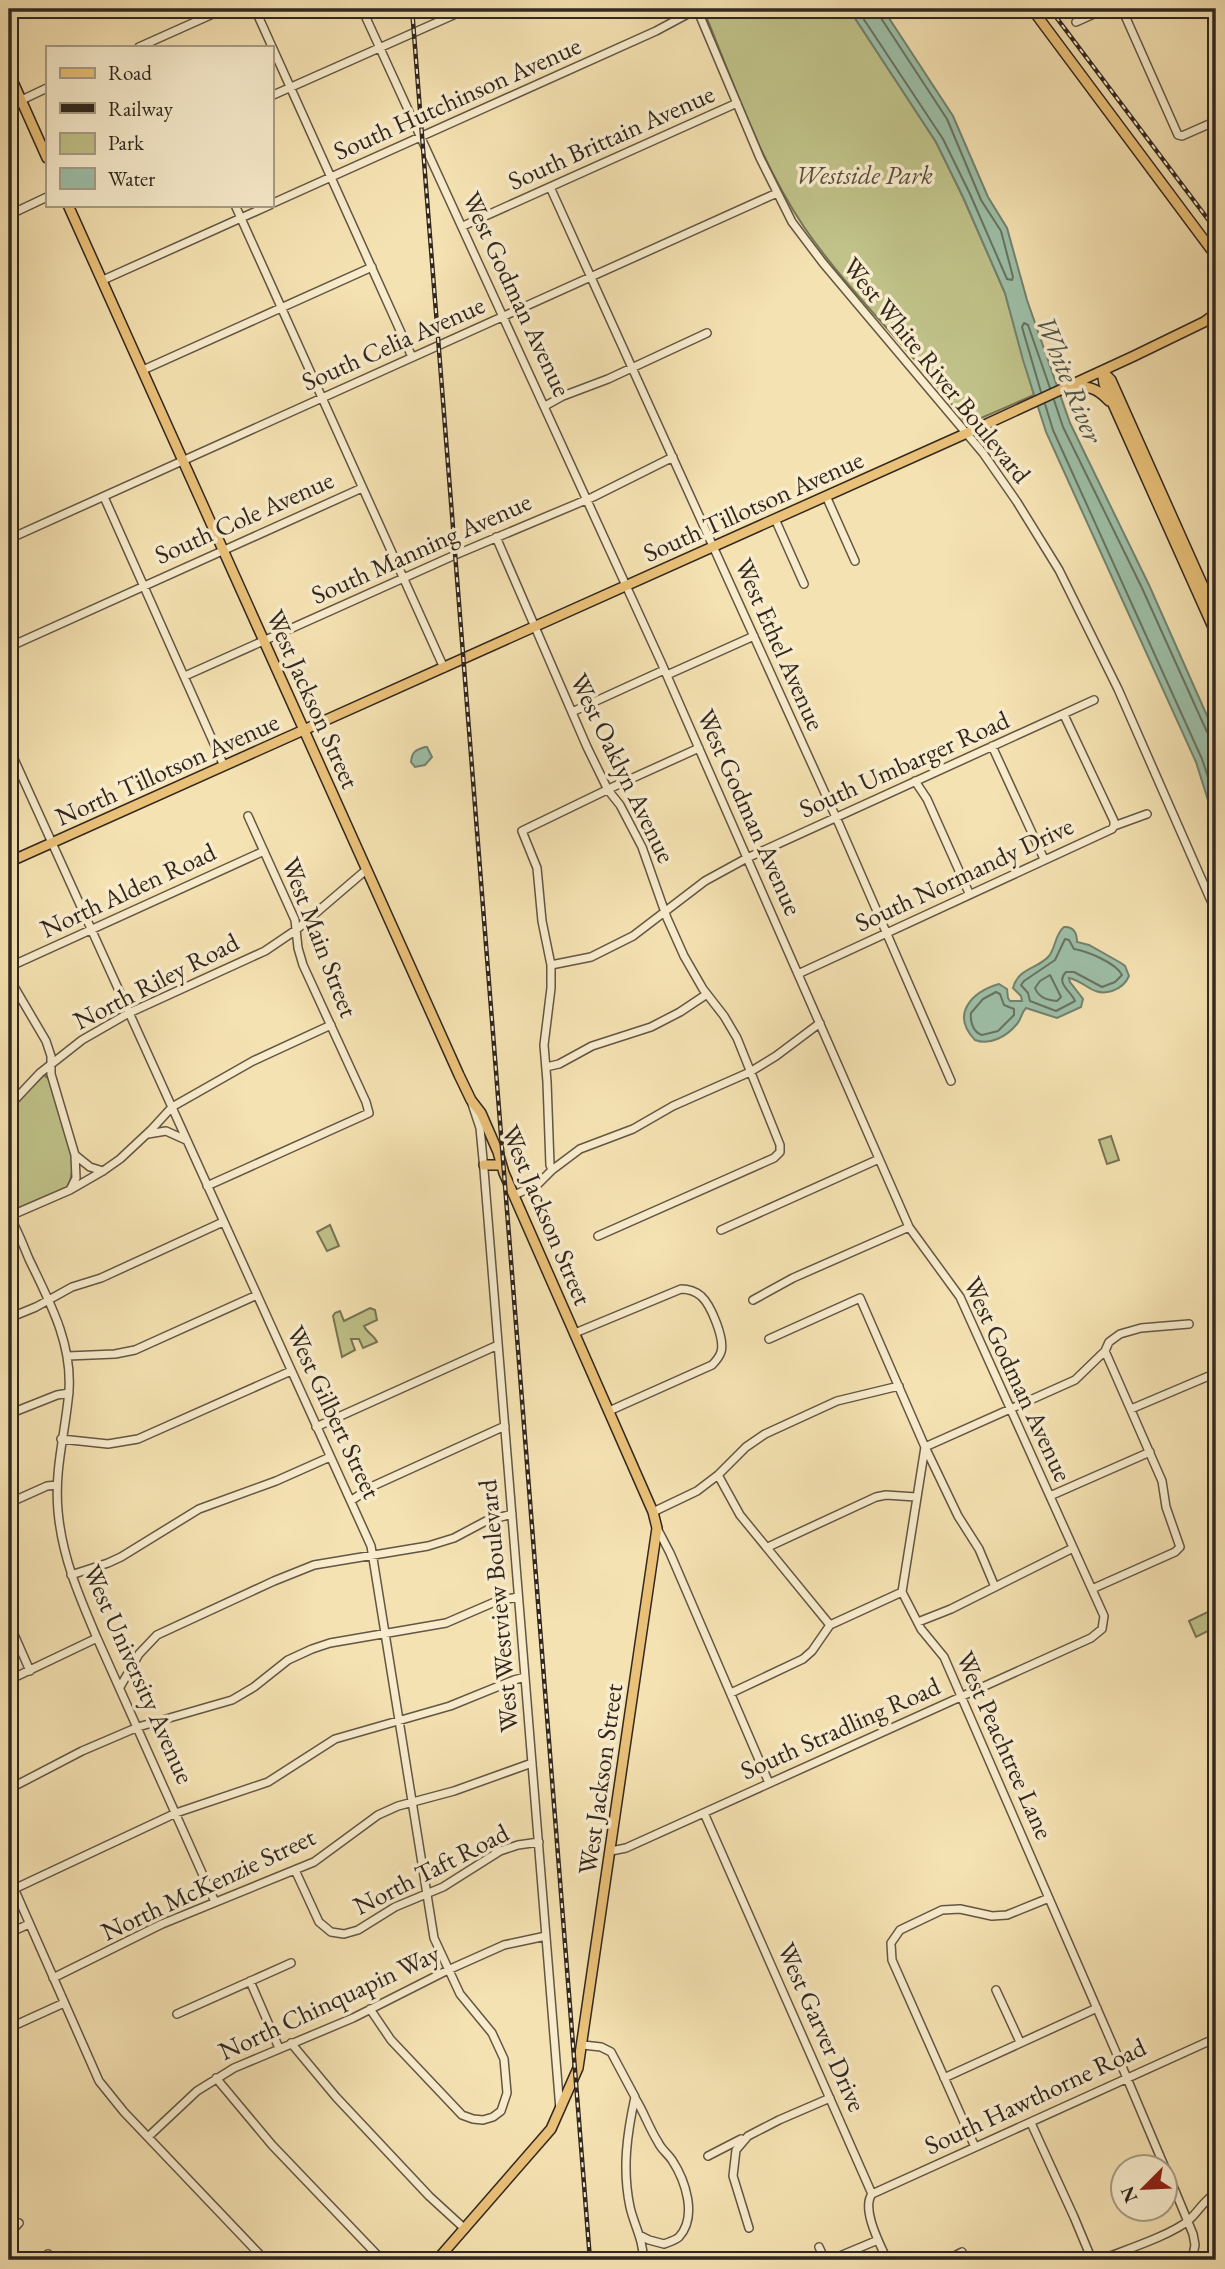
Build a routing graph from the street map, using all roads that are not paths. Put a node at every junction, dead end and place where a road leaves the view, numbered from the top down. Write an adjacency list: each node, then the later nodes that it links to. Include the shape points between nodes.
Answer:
1 (224, 9): 10 (street)
2 (255, 9): 13 (street)
3 (362, 9): 14 (street, West Godman Avenue)
4 (467, 9): 14 (street)
5 (697, 9): 21 (street, West White River Boulevard); 24 (street, South Hutchinson Avenue, via 656,32)
6 (1032, 9): 37 (main road)
7 (1105, 9): 9 (street)
8 (1122, 9): 23 (street, via 1178,135)
9 (1076, 22)
10 (159, 38): 11 (street); 12 (street)
11 (141, 46)
12 (163, 46)
13 (271, 46)
14 (379, 47): 18 (street); 24 (street, West Godman Avenue)
15 (273, 50): 18 (street)
16 (9, 73): 20 (main road)
17 (46, 88): 20 (street)
18 (290, 88): 19 (street); 26 (street)
19 (273, 95)
20 (21, 100): 22 (street); 25 (main road)
21 (737, 103): 27 (street, South Brittain Avenue); 28 (street, West White River Boulevard)
22 (9, 106)
23 (1216, 121)
24 (420, 137): 26 (street, South Hutchinson Avenue); 36 (street, West Godman Avenue)
25 (46, 156)
26 (331, 177): 30 (street, South Hutchinson Avenue); 38 (street)
27 (550, 187): 36 (street, South Brittain Avenue); 39 (street, West Ethel Avenue)
28 (776, 193): 39 (street, South Celia Avenue); 53 (street, West White River Boulevard, via 815,254)
29 (46, 197): 34 (street)
30 (273, 203)
31 (68, 206): 40 (main road, West Jackson Street)
32 (235, 206): 35 (street)
33 (267, 206): 35 (street, South Hutchinson Avenue)
34 (9, 215)
35 (241, 218): 40 (street, South Hutchinson Avenue); 41 (street)
36 (463, 226): 43 (street, West Godman Avenue)
37 (1216, 256)
38 (372, 267): 41 (street); 45 (street)
39 (592, 277): 43 (street, South Celia Avenue); 46 (street, West Ethel Avenue)
40 (103, 280): 47 (main road, West Jackson Street)
41 (282, 308): 47 (street); 50 (street)
42 (1216, 313): 48 (main road)
43 (504, 316): 45 (street, South Celia Avenue); 51 (street, West Godman Avenue)
44 (707, 332): 46 (street)
45 (412, 357): 50 (street, South Celia Avenue)
46 (632, 367): 51 (street); 54 (street, West Ethel Avenue)
47 (143, 370): 55 (main road, West Jackson Street)
48 (1102, 371): 49 (main road); 52 (main road); 70 (main road, via 1111,380)
49 (1080, 384): 52 (main road, via 1098,390); 53 (main road, South Tillotson Avenue)
50 (322, 398): 55 (street, South Celia Avenue); 56 (street)
51 (545, 406): 59 (street, West Godman Avenue)
52 (1116, 409): 72 (main road)
53 (967, 433): 57 (main road, South Tillotson Avenue); 101 (street, West White River Boulevard, via 1017,502 1079,608)
54 (673, 457): 59 (street, South Manning Avenue); 63 (street, West Ethel Avenue)
55 (184, 460): 58 (street, South Celia Avenue); 64 (main road, West Jackson Street)
56 (362, 488): 64 (street, South Cole Avenue); 66 (street)
57 (826, 496): 60 (main road, South Tillotson Avenue); 65 (street)
58 (104, 497): 62 (street, South Celia Avenue); 68 (street)
59 (587, 499): 61 (street, South Manning Avenue); 69 (street, West Godman Avenue)
60 (775, 519): 63 (main road, South Tillotson Avenue); 67 (street)
61 (496, 537): 66 (street, South Manning Avenue); 71 (street, West Oaklyn Avenue)
62 (9, 539)
63 (714, 547): 69 (main road, South Tillotson Avenue); 73 (street, West Ethel Avenue)
64 (224, 550): 68 (street, South Cole Avenue); 74 (main road, West Jackson Street)
65 (855, 561)
66 (403, 578): 74 (street, South Manning Avenue); 76 (street)
67 (804, 584)
68 (143, 585): 75 (street, South Cole Avenue); 78 (street)
69 (626, 586): 71 (main road, South Tillotson Avenue); 77 (street, West Godman Avenue)
70 (1216, 615)
71 (534, 628): 76 (main road, South Tillotson Avenue); 80 (street, West Oaklyn Avenue)
72 (1216, 634)
73 (754, 636): 77 (street); 91 (street, West Ethel Avenue)
74 (264, 641): 78 (street, South Manning Avenue); 82 (main road, West Jackson Street)
75 (9, 647)
76 (444, 668): 82 (main road, South Tillotson Avenue)
77 (666, 673): 80 (street); 84 (street, West Godman Avenue)
78 (184, 677): 86 (street)
79 (1094, 700): 81 (street, South Umbarger Road)
80 (572, 712): 88 (street, West Oaklyn Avenue)
81 (1064, 715): 83 (street, South Umbarger Road); 92 (street)
82 (304, 731): 86 (main road, North Tillotson Avenue); 98 (main road, West Jackson Street)
83 (992, 746): 87 (street, South Umbarger Road); 96 (street)
84 (699, 748): 88 (street); 95 (street, West Godman Avenue)
85 (10, 753): 93 (street, West Gilbert Street)
86 (225, 766): 93 (main road, North Tillotson Avenue)
87 (915, 782): 91 (street, South Umbarger Road); 99 (street)
88 (608, 790): 100 (street, West Oaklyn Avenue, via 642,848); 105 (street, via 522,831 537,868)
89 (1147, 814): 92 (street, South Normandy Drive)
90 (248, 816): 94 (street, West Main Street)
91 (836, 818): 95 (street, South Umbarger Road); 104 (street, West Ethel Avenue)
92 (1114, 826): 96 (street, South Normandy Drive)
93 (51, 842): 97 (main road, North Tillotson Avenue); 102 (street, West Gilbert Street)
94 (264, 850): 102 (street, North Alden Road); 103 (street, West Main Street)
95 (747, 858): 100 (street, South Umbarger Road, via 705,881); 107 (street, West Godman Avenue)
96 (1044, 859): 99 (street, South Normandy Drive)
97 (9, 862)
98 (366, 870): 103 (street, North Riley Road); 117 (main road, West Jackson Street)
99 (969, 893): 104 (street, South Normandy Drive)
100 (665, 912): 105 (street, South Umbarger Road, via 633,936 591,957); 109 (street, West Oaklyn Avenue)
101 (1216, 912)
102 (91, 929): 106 (street, North Alden Road); 110 (street, West Gilbert Street)
103 (296, 930): 110 (street, North Riley Road, via 255,955); 112 (street, West Main Street, via 303,965)
104 (886, 933): 107 (street, South Normandy Drive); 116 (street, West Ethel Avenue)
105 (551, 965): 114 (street)
106 (9, 967)
107 (798, 974): 111 (street, West Godman Avenue)
108 (9, 978): 113 (street, via 41,1031)
109 (707, 994): 114 (street, via 651,1027); 115 (street, West Oaklyn Avenue, via 729,1025)
110 (129, 1013): 113 (street, North Riley Road); 119 (street, West Gilbert Street)
111 (820, 1023): 115 (street); 123 (street, West Godman Avenue)
112 (331, 1025): 119 (street, via 253,1061); 128 (street, West Main Street, via 369,1112)
113 (50, 1063): 118 (street, North Riley Road); 122 (street)
114 (546, 1067): 126 (street)
115 (750, 1072): 126 (street, via 580,1149); 135 (street, West Oaklyn Avenue, via 780,1152)
116 (951, 1081)
117 (471, 1100): 124 (street, West Westview Boulevard); 125 (main road, West Jackson Street, via 481,1112)
118 (9, 1106)
119 (172, 1107): 120 (street); 121 (street, West Gilbert Street)
120 (147, 1134): 121 (street, via 166,1131); 127 (street)
121 (186, 1140): 128 (street, West Gilbert Street)
122 (75, 1155): 127 (street); 129 (street, via 76,1178)
123 (879, 1159): 133 (street, West Godman Avenue); 134 (street)
124 (484, 1165): 125 (main road); 143 (street, West Westview Boulevard)
125 (501, 1165): 130 (main road, West Jackson Street)
126 (552, 1170): 130 (street, via 537,1185)
127 (103, 1171): 129 (street)
128 (207, 1186): 132 (street, West Gilbert Street)
129 (70, 1190): 131 (street)
130 (514, 1195): 141 (main road, West Jackson Street)
131 (9, 1216): 137 (street, West University Avenue)
132 (223, 1222): 136 (street, West Gilbert Street); 137 (street)
133 (909, 1227): 138 (street); 150 (street, West Godman Avenue, via 958,1293)
134 (721, 1230)
135 (598, 1236)
136 (257, 1295): 145 (street, via 135,1350); 146 (street, West Gilbert Street)
137 (48, 1300): 139 (street); 145 (street, West University Avenue)
138 (753, 1300)
139 (9, 1318)
140 (1189, 1324): 144 (street, via 1129,1330 1109,1342)
141 (575, 1334): 152 (main road, West Jackson Street); 152 (street, via 677,1290 687,1289 705,1300 714,1319 722,1342 715,1363)
142 (769, 1339): 148 (street, via 860,1298)
143 (498, 1345): 154 (street, West Westview Boulevard); 155 (street)
144 (1105, 1351): 150 (street, via 1075,1380); 151 (street)
145 (68, 1356): 149 (street, West University Avenue)
146 (291, 1371): 155 (street, West Gilbert Street); 156 (street, via 138,1439 108,1444)
147 (1216, 1373): 151 (street)
148 (899, 1386): 157 (street); 160 (street, via 837,1401 765,1434)
149 (69, 1394): 153 (street); 156 (street, West University Avenue)
150 (1011, 1409): 157 (street); 162 (street, West Godman Avenue)
151 (1131, 1409): 158 (street)
152 (609, 1411): 166 (main road, West Jackson Street)
153 (9, 1414)
154 (505, 1426): 164 (street); 167 (street, West Westview Boulevard)
155 (316, 1427): 159 (street, West Gilbert Street)
156 (61, 1439): 161 (street, West University Avenue)
157 (925, 1447): 163 (street); 173 (street)
158 (1150, 1451): 162 (street); 174 (street, via 1180,1547)
159 (330, 1457): 164 (street, West Gilbert Street); 172 (street, via 199,1509 121,1557)
160 (718, 1475): 166 (street, via 689,1496); 169 (street, via 740,1515)
161 (57, 1485): 165 (street); 172 (street, West University Avenue, via 62,1540)
162 (1050, 1496): 170 (street, West Godman Avenue)
163 (916, 1497): 169 (street, via 876,1497); 175 (street)
164 (352, 1500): 171 (street, West Gilbert Street)
165 (9, 1503)
166 (653, 1512): 168 (main road, West Jackson Street)
167 (512, 1514): 171 (street, via 446,1541); 176 (street, West Westview Boulevard)
168 (657, 1528): 187 (street); 198 (main road, West Jackson Street)
169 (768, 1547): 179 (street)
170 (1073, 1548): 173 (street); 174 (street, West Godman Avenue)
171 (374, 1555): 181 (street, West Gilbert Street); 186 (street, via 314,1565 161,1632 139,1654)
172 (71, 1575): 182 (street, West University Avenue)
173 (995, 1587): 177 (street)
174 (1092, 1589): 180 (street, West Godman Avenue)
175 (902, 1592): 177 (street, West Peachtree Lane); 179 (street)
176 (519, 1597): 181 (street, via 497,1601 446,1623); 184 (street, West Westview Boulevard)
177 (918, 1622): 188 (street, West Peachtree Lane, via 940,1650)
178 (9, 1623): 183 (street)
179 (830, 1625): 187 (street, via 803,1659)
180 (1104, 1626): 188 (street, South Stradling Road, via 1091,1638)
181 (386, 1633): 189 (street, West Gilbert Street); 190 (street, via 312,1648 232,1700)
182 (97, 1638): 183 (street); 186 (street, West University Avenue)
183 (30, 1671): 185 (street)
184 (525, 1678): 189 (street); 191 (street, West Westview Boulevard)
185 (9, 1680)
186 (120, 1687): 190 (street, West University Avenue)
187 (731, 1693): 192 (street)
188 (961, 1696): 192 (street, South Stradling Road); 203 (street, West Peachtree Lane)
189 (399, 1720): 194 (street, West Gilbert Street); 195 (street, via 335,1739 268,1782)
190 (138, 1727): 193 (street); 195 (street, West University Avenue)
191 (532, 1763): 194 (street, North McKenzie Street); 197 (street, West Westview Boulevard)
192 (769, 1783): 196 (street, South Stradling Road)
193 (9, 1789)
194 (412, 1802): 199 (street, North McKenzie Street, via 370,1820 323,1856); 202 (street, West Gilbert Street)
195 (176, 1812): 201 (street); 204 (street, West University Avenue)
196 (704, 1813): 198 (street, South Stradling Road); 227 (street, West Garver Drive)
197 (539, 1842): 202 (street, North Taft Road, via 500,1851); 207 (street, West Westview Boulevard)
198 (611, 1851): 221 (main road, West Jackson Street)
199 (295, 1870): 202 (street, North Taft Road, via 319,1922 335,1934 353,1932); 204 (street, North McKenzie Street)
200 (9, 1877): 201 (street)
201 (14, 1889): 205 (street)
202 (426, 1894): 209 (street, West Gilbert Street, via 434,1938)
203 (1049, 1898): 214 (street, West Peachtree Lane); 225 (street, via 1007,1915 943,1910 901,1930 892,1940 892,1960)
204 (215, 1902): 210 (street, North McKenzie Street)
205 (29, 1924): 206 (street); 210 (street)
206 (9, 1933)
207 (546, 1936): 209 (street, North Chinquapin Way, via 503,1945); 228 (street, West Westview Boulevard)
208 (291, 1963): 211 (street)
209 (448, 1970): 215 (street, North Chinquapin Way); 215 (street, West Gilbert Street, via 502,2052 507,2097 493,2117 477,2120 462,2115 391,2040)
210 (53, 1978): 213 (street)
211 (250, 1981): 216 (street); 222 (street)
212 (996, 1990): 219 (street)
213 (64, 2003): 217 (street); 231 (street, via 99,2081)
214 (1097, 2008): 219 (street); 223 (street, West Peachtree Lane)
215 (370, 2009): 220 (street, North Chinquapin Way)
216 (177, 2014)
217 (9, 2028)
218 (1216, 2038): 223 (street, South Hawthorne Road)
219 (1020, 2042): 225 (street)
220 (291, 2043): 222 (street, North Chinquapin Way); 241 (street, via 336,2097)
221 (583, 2045): 226 (street, via 611,2052); 228 (main road, West Jackson Street)
222 (279, 2048): 224 (street, North Chinquapin Way)
223 (1126, 2077): 229 (street, South Hawthorne Road); 233 (street, West Peachtree Lane)
224 (216, 2078): 231 (street, North Chinquapin Way); 248 (street, via 277,2151)
225 (944, 2078): 232 (street)
226 (635, 2097): 243 (street, via 625,2171); 243 (street, via 683,2181 689,2219 678,2238 664,2244)
227 (830, 2098): 230 (street); 236 (street, West Garver Drive)
228 (560, 2110): 241 (main road, West Jackson Street, via 544,2138)
229 (1031, 2123): 232 (street, South Hawthorne Road); 254 (street)
230 (748, 2136): 234 (street); 240 (street, via 734,2155 733,2176)
231 (148, 2137): 247 (street)
232 (975, 2147): 236 (street, South Hawthorne Road)
233 (1159, 2154)
234 (708, 2156)
235 (1216, 2193): 238 (street)
236 (872, 2194): 244 (street, West Garver Drive, via 867,2207)
237 (1180, 2202): 238 (street, West Peachtree Lane)
238 (1188, 2220): 255 (street); 256 (street, West Peachtree Lane, via 1195,2245)
239 (19, 2224): 242 (street)
240 (749, 2228)
241 (465, 2229): 249 (main road, West Jackson Street)
242 (9, 2234)
243 (639, 2235): 250 (street)
244 (878, 2240): 251 (street); 252 (street, West Garver Drive)
245 (819, 2247): 251 (street)
246 (962, 2252): 253 (street)
247 (265, 2260)
248 (382, 2260)
249 (437, 2260)
250 (643, 2260)
251 (828, 2260)
252 (887, 2260)
253 (947, 2260)
254 (1092, 2260)
255 (1100, 2260)
256 (1192, 2260)

